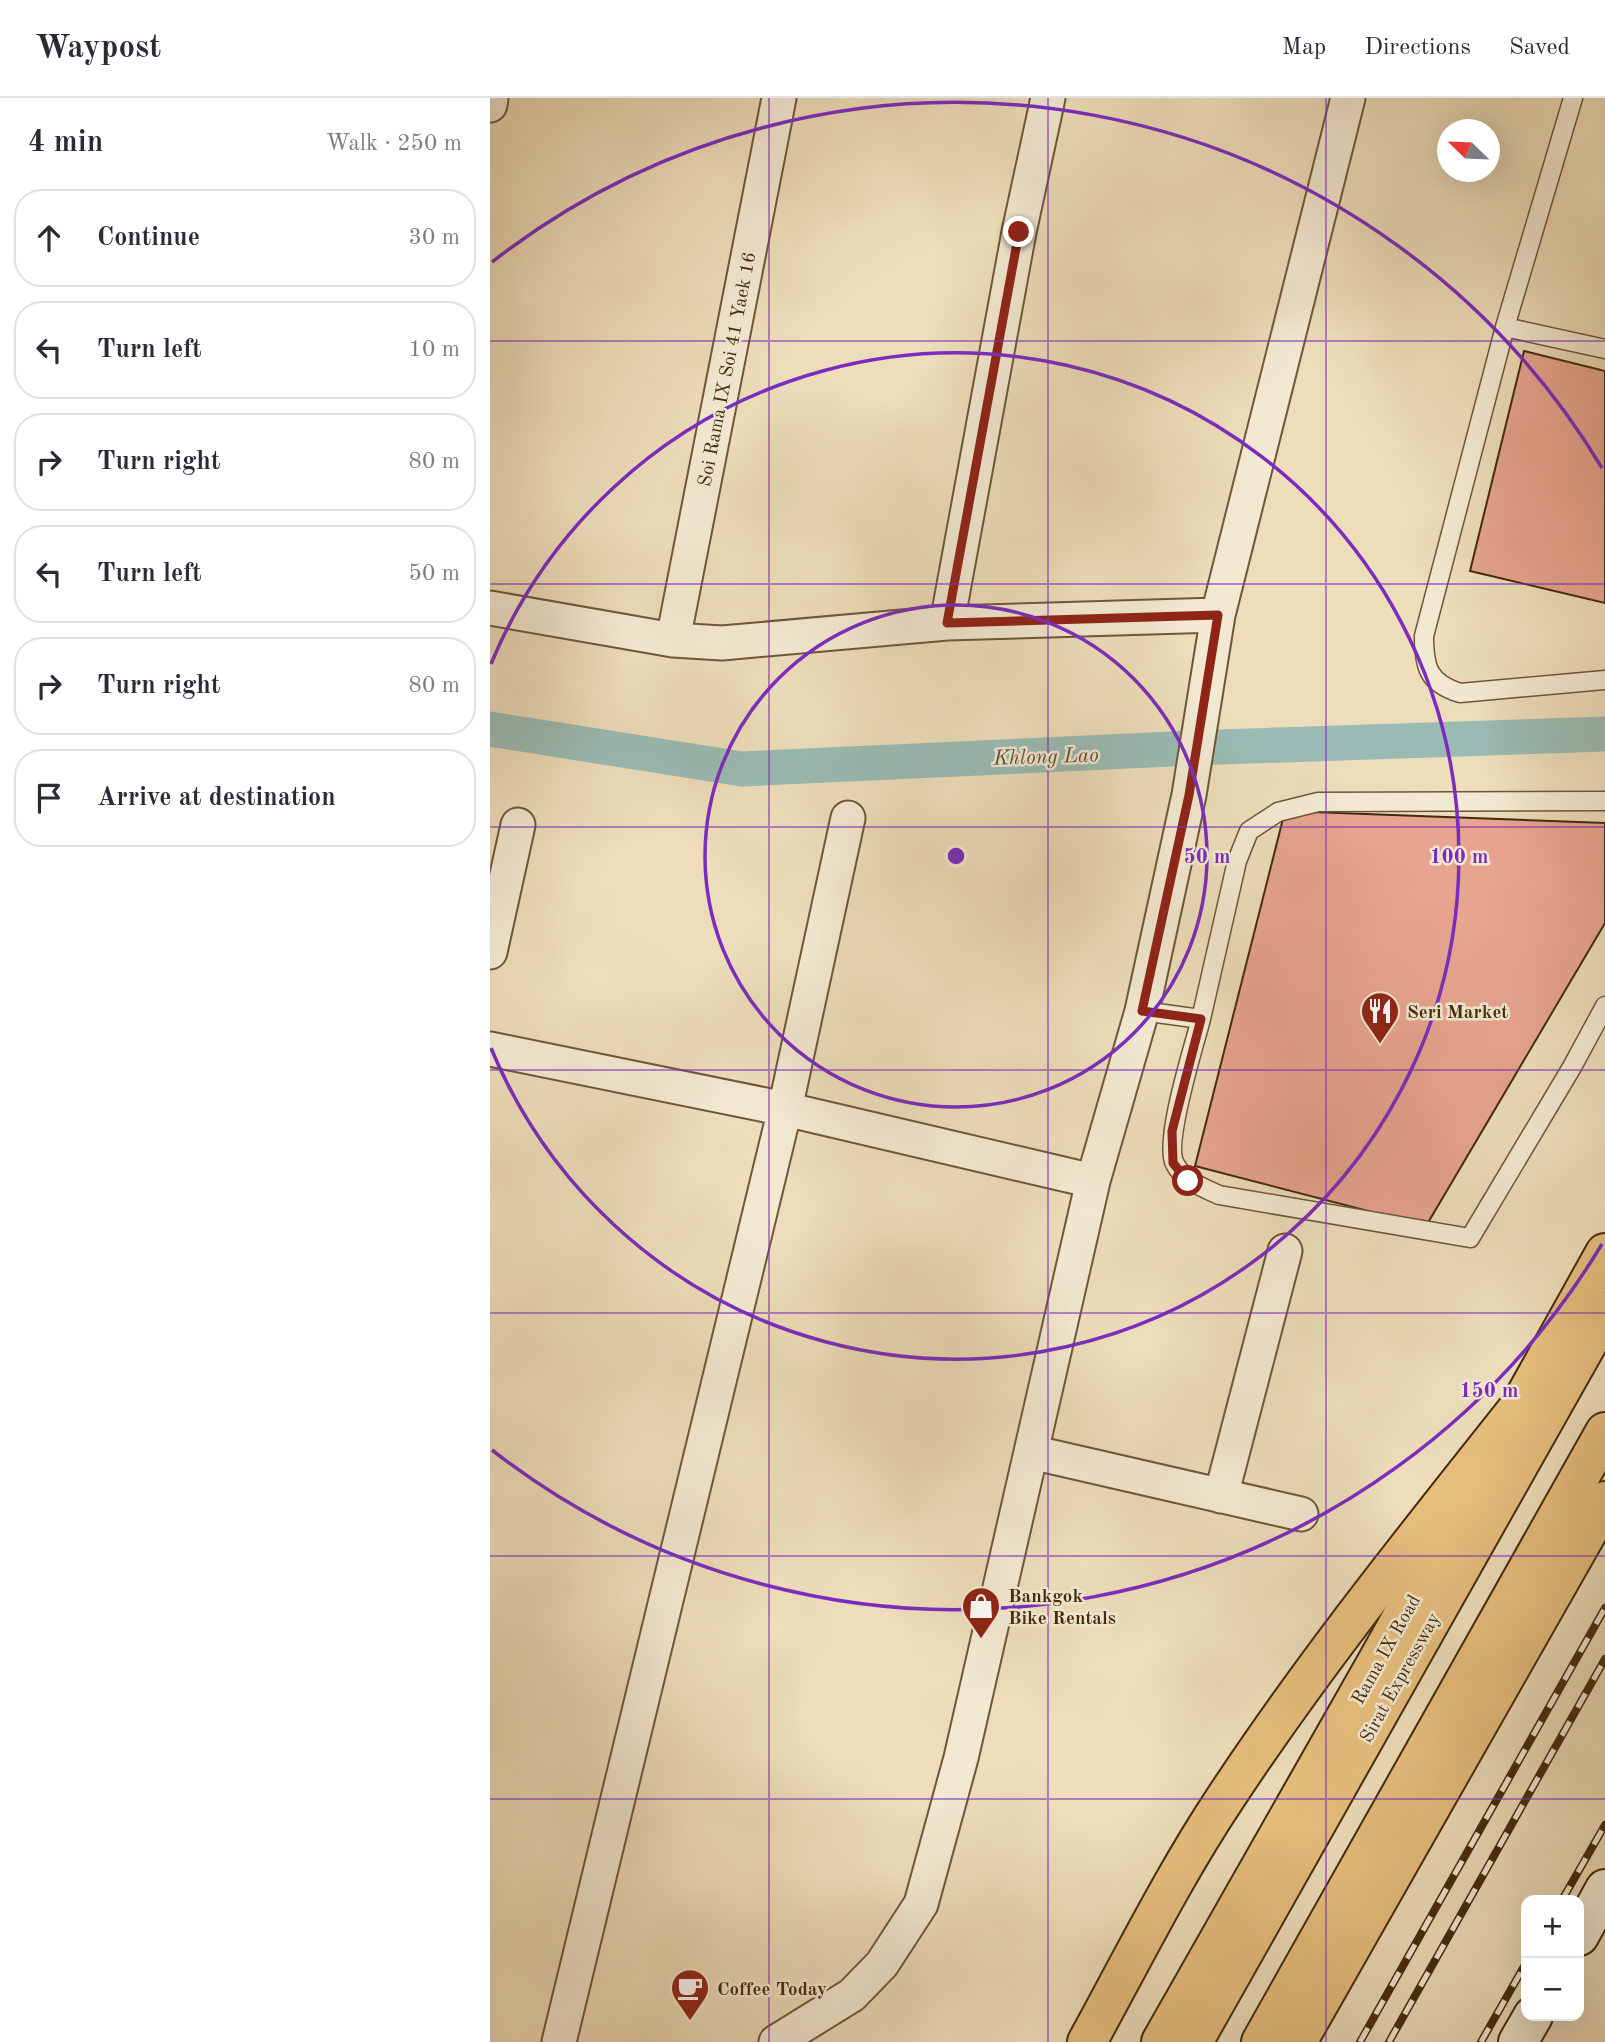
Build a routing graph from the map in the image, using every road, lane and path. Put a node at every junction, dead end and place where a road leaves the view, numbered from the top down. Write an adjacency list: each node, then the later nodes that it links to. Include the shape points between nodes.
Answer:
1 (491, 98): 6 (street)
2 (779, 98): 12 (street, Soi Rama IX Soi 41 Yaek 16)
3 (1048, 98): 11 (street)
4 (1348, 98): 10 (street)
5 (1573, 98): 7 (lane)
6 (490, 105)
7 (1505, 327): 8 (lane); 13 (lane, via 1424,636 1424,661 1445,689 1461,693)
8 (1605, 349)
9 (490, 608): 12 (street)
10 (1218, 615): 11 (street); 19 (street, via 1189,795)
11 (947, 623): 12 (street, via 722,643)
12 (673, 640)
13 (1605, 680)
14 (1605, 801): 20 (lane, via 1318,802 1278,812 1249,831 1237,861)
15 (848, 818): 22 (street)
16 (518, 825): 17 (street)
17 (490, 953)
18 (1605, 1006): 20 (lane, via 1470,1238 1219,1195 1188,1181 1173,1163 1172,1131)
19 (1142, 1011): 20 (lane); 23 (street)
20 (1201, 1019)
21 (490, 1049): 22 (street)
22 (785, 1109): 23 (street); 36 (street)
23 (1093, 1181): 29 (street)
24 (1285, 1251): 30 (street)
25 (1605, 1253): 27 (main road, Rama IX Road)
26 (1605, 1312): 40 (main road, Sirat Expressway)
27 (1523, 1402): 38 (main road, via 1294,1697 1224,1799); 39 (main road, Rama IX Road)
28 (1605, 1432): 41 (main road)
29 (1031, 1452): 30 (street); 37 (street, via 961,1758 921,1904 882,1964 852,1995)
30 (1221, 1496): 32 (street)
31 (1605, 1501): 42 (main road)
32 (1301, 1514)
33 (1605, 1889): 34 (street)
34 (1584, 1927)
35 (1530, 2021): 43 (street)
36 (559, 2042)
37 (776, 2042)
38 (1087, 2042)
39 (1161, 2042)
40 (1193, 2042)
41 (1261, 2042)
42 (1297, 2042)
43 (1518, 2042)

